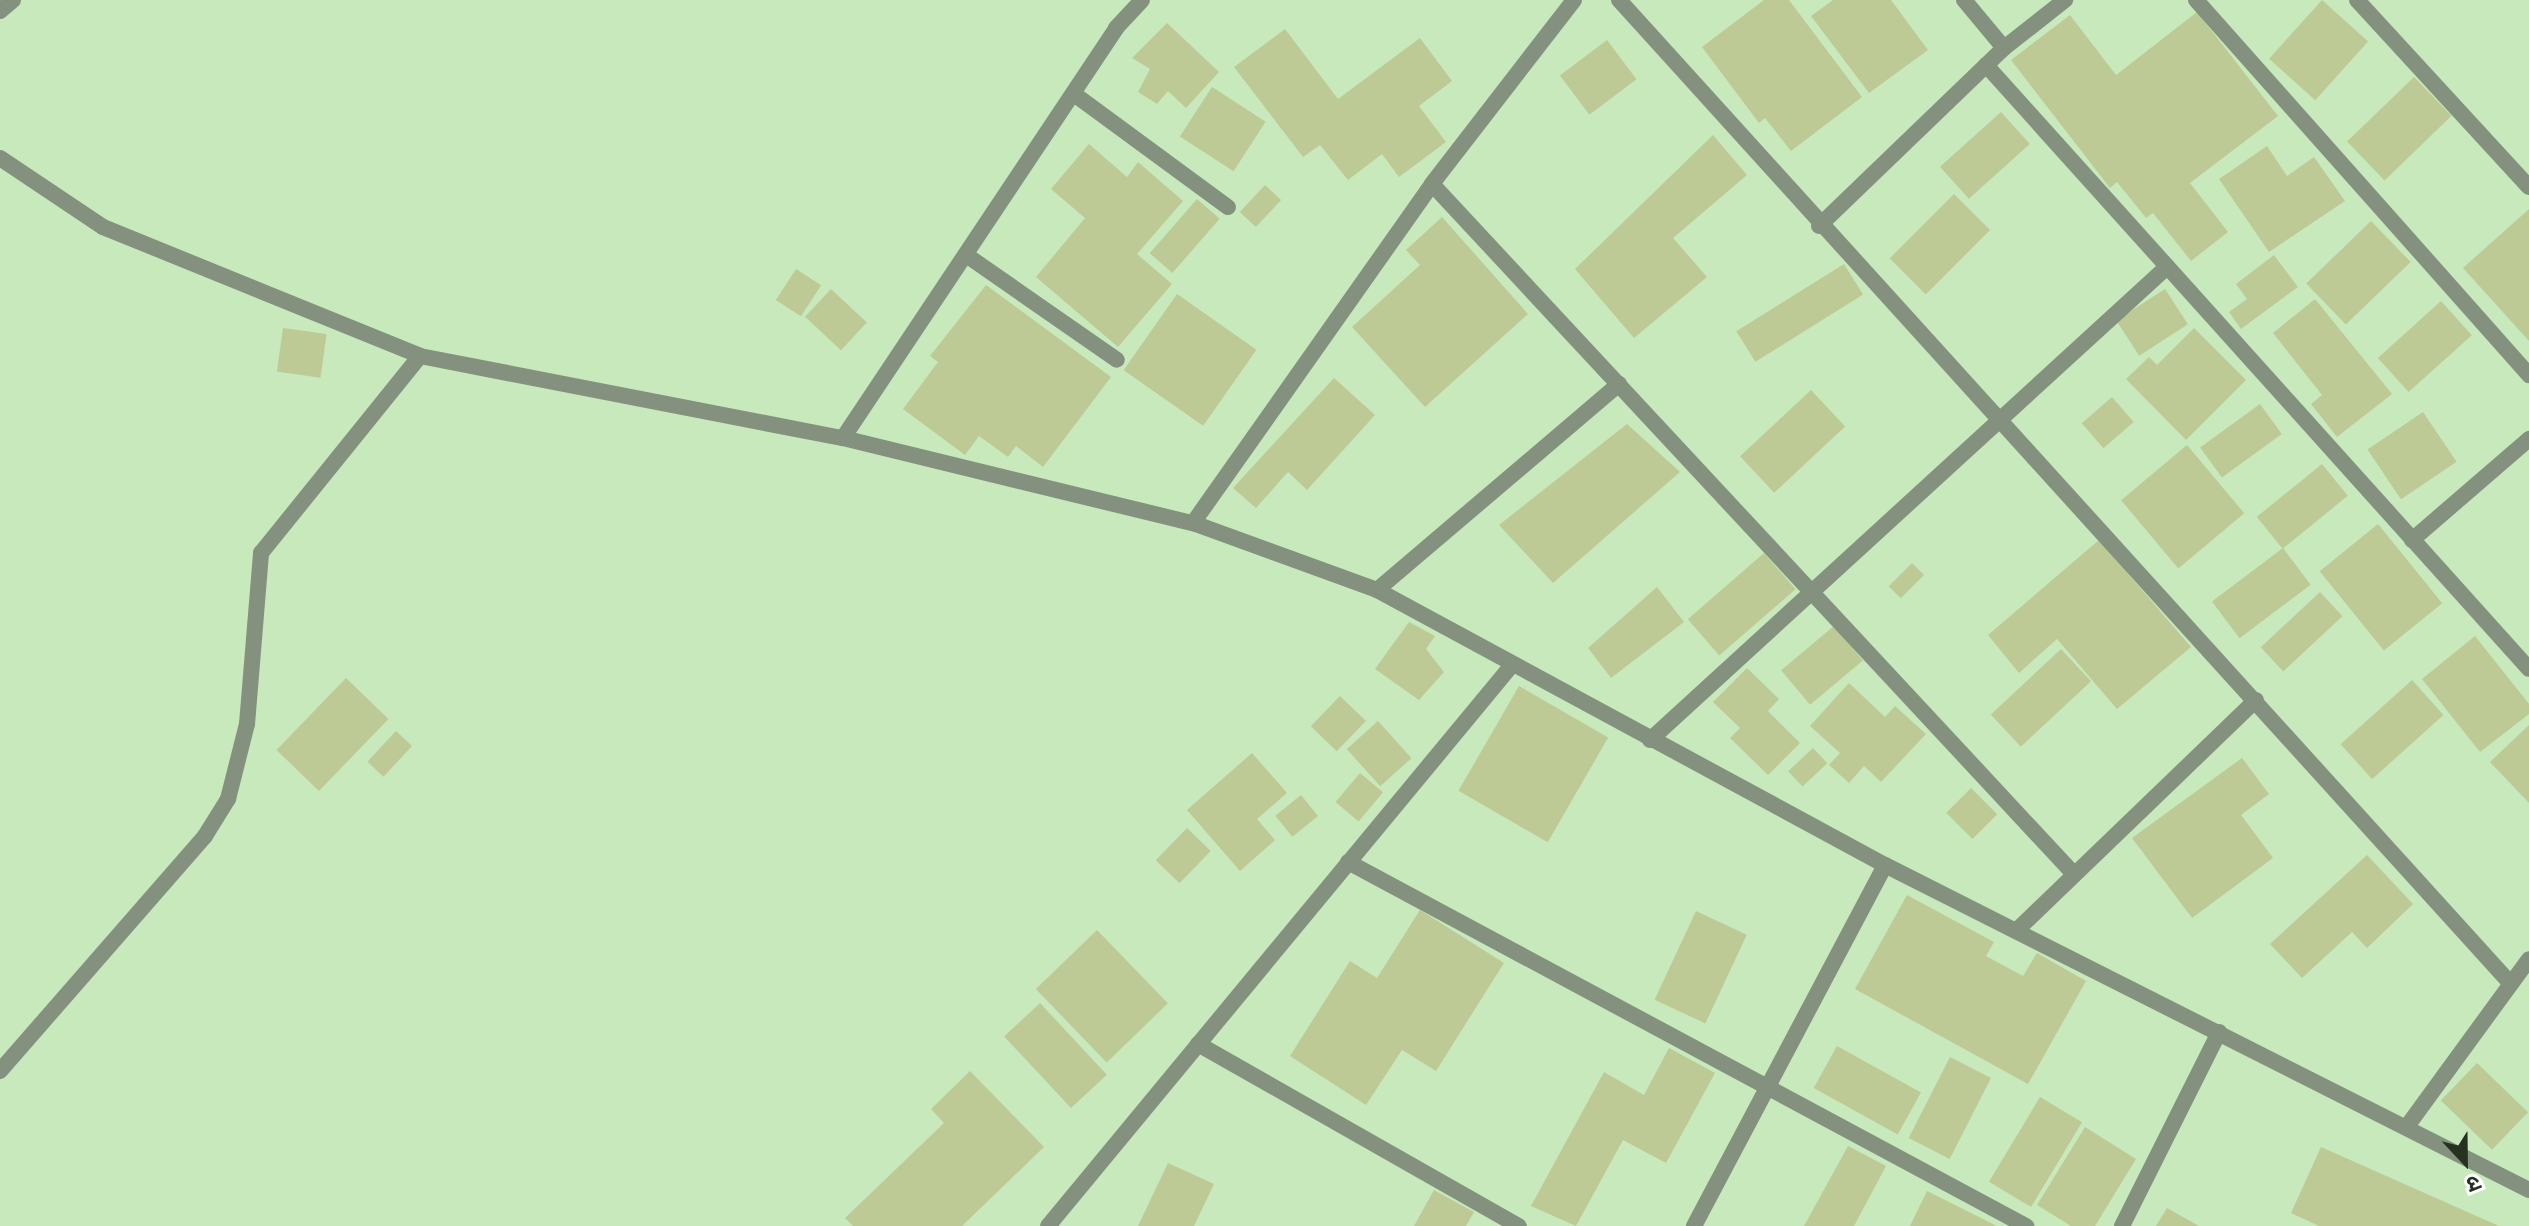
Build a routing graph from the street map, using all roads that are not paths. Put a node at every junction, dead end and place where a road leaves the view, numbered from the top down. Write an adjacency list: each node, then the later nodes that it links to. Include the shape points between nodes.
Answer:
1 (13, 0): 9 (street)
2 (1142, 0): 12 (street)
3 (1574, 0): 14 (street)
4 (1619, 0): 17 (street)
5 (1964, 0): 10 (street)
6 (2065, 0): 10 (street)
7 (2196, 0): 22 (street)
8 (2357, 0): 15 (street)
9 (0, 11)
10 (2004, 48): 11 (street)
11 (1986, 65): 17 (street); 19 (street)
12 (1074, 94): 16 (street); 18 (street)
13 (0, 158): 20 (street, via 103,227)
14 (1432, 184): 23 (street); 27 (street)
15 (2529, 187)
16 (1228, 207)
17 (1819, 226): 24 (street)
18 (969, 257): 21 (street); 25 (street)
19 (2167, 267): 24 (street); 28 (street)
20 (420, 356): 25 (street); 43 (street, via 261,553 247,724 228,799 205,836)
21 (1117, 360)
22 (2529, 375)
23 (1619, 384): 29 (street); 30 (street)
24 (2002, 419): 30 (street); 33 (street)
25 (843, 438): 27 (street)
26 (2529, 439): 28 (street)
27 (1193, 523): 29 (street)
28 (2412, 540): 32 (street)
29 (1377, 590): 31 (street)
30 (1813, 593): 34 (street); 37 (street)
31 (1512, 665): 34 (street); 35 (street)
32 (2529, 669)
33 (2256, 700): 37 (street); 40 (street)
34 (1650, 740): 36 (street)
35 (1348, 862): 42 (street); 44 (street)
36 (1885, 865): 38 (street); 44 (street)
37 (2072, 872): 38 (street)
38 (2016, 931): 41 (street)
39 (2529, 959): 40 (street)
40 (2511, 984): 45 (street)
41 (2219, 1032): 45 (street); 51 (street)
42 (1198, 1044): 47 (street); 48 (street)
43 (0, 1071)
44 (1768, 1092): 49 (street); 50 (street)
45 (2408, 1125): 46 (street)
46 (2529, 1190)
47 (1048, 1226)
48 (1519, 1226)
49 (1694, 1226)
50 (2026, 1226)
51 (2122, 1226)

